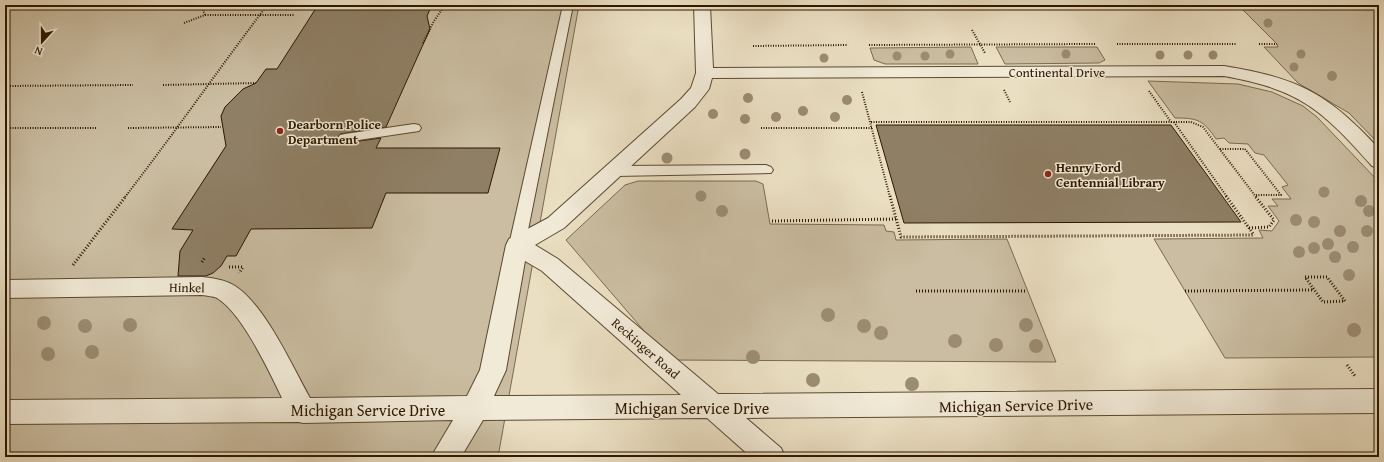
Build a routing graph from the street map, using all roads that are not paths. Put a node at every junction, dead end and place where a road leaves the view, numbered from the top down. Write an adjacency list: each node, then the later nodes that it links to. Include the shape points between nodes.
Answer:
1 (568, 5): 9 (lane)
2 (702, 5): 3 (street)
3 (706, 73): 6 (street, Continental Drive, via 1224,71 1272,81 1316,101 1334,114); 8 (street, via 700,89 688,104)
4 (414, 128): 5 (lane)
5 (345, 138)
6 (1379, 160)
7 (766, 170): 8 (lane)
8 (615, 171): 9 (street, via 556,223)
9 (517, 245): 12 (street, Reckinger Road, via 550,265); 13 (street, via 492,370)
10 (5, 289): 14 (street, Hinkel, via 202,286 227,292 244,308)
11 (1379, 401): 12 (street, Michigan Service Drive)
12 (714, 408): 13 (street, Michigan Service Drive); 17 (street, Reckinger Road)
13 (475, 409): 14 (street, Michigan Service Drive); 16 (street)
14 (303, 411): 15 (street, Michigan Service Drive)
15 (5, 412)
16 (445, 457)
17 (771, 457)

